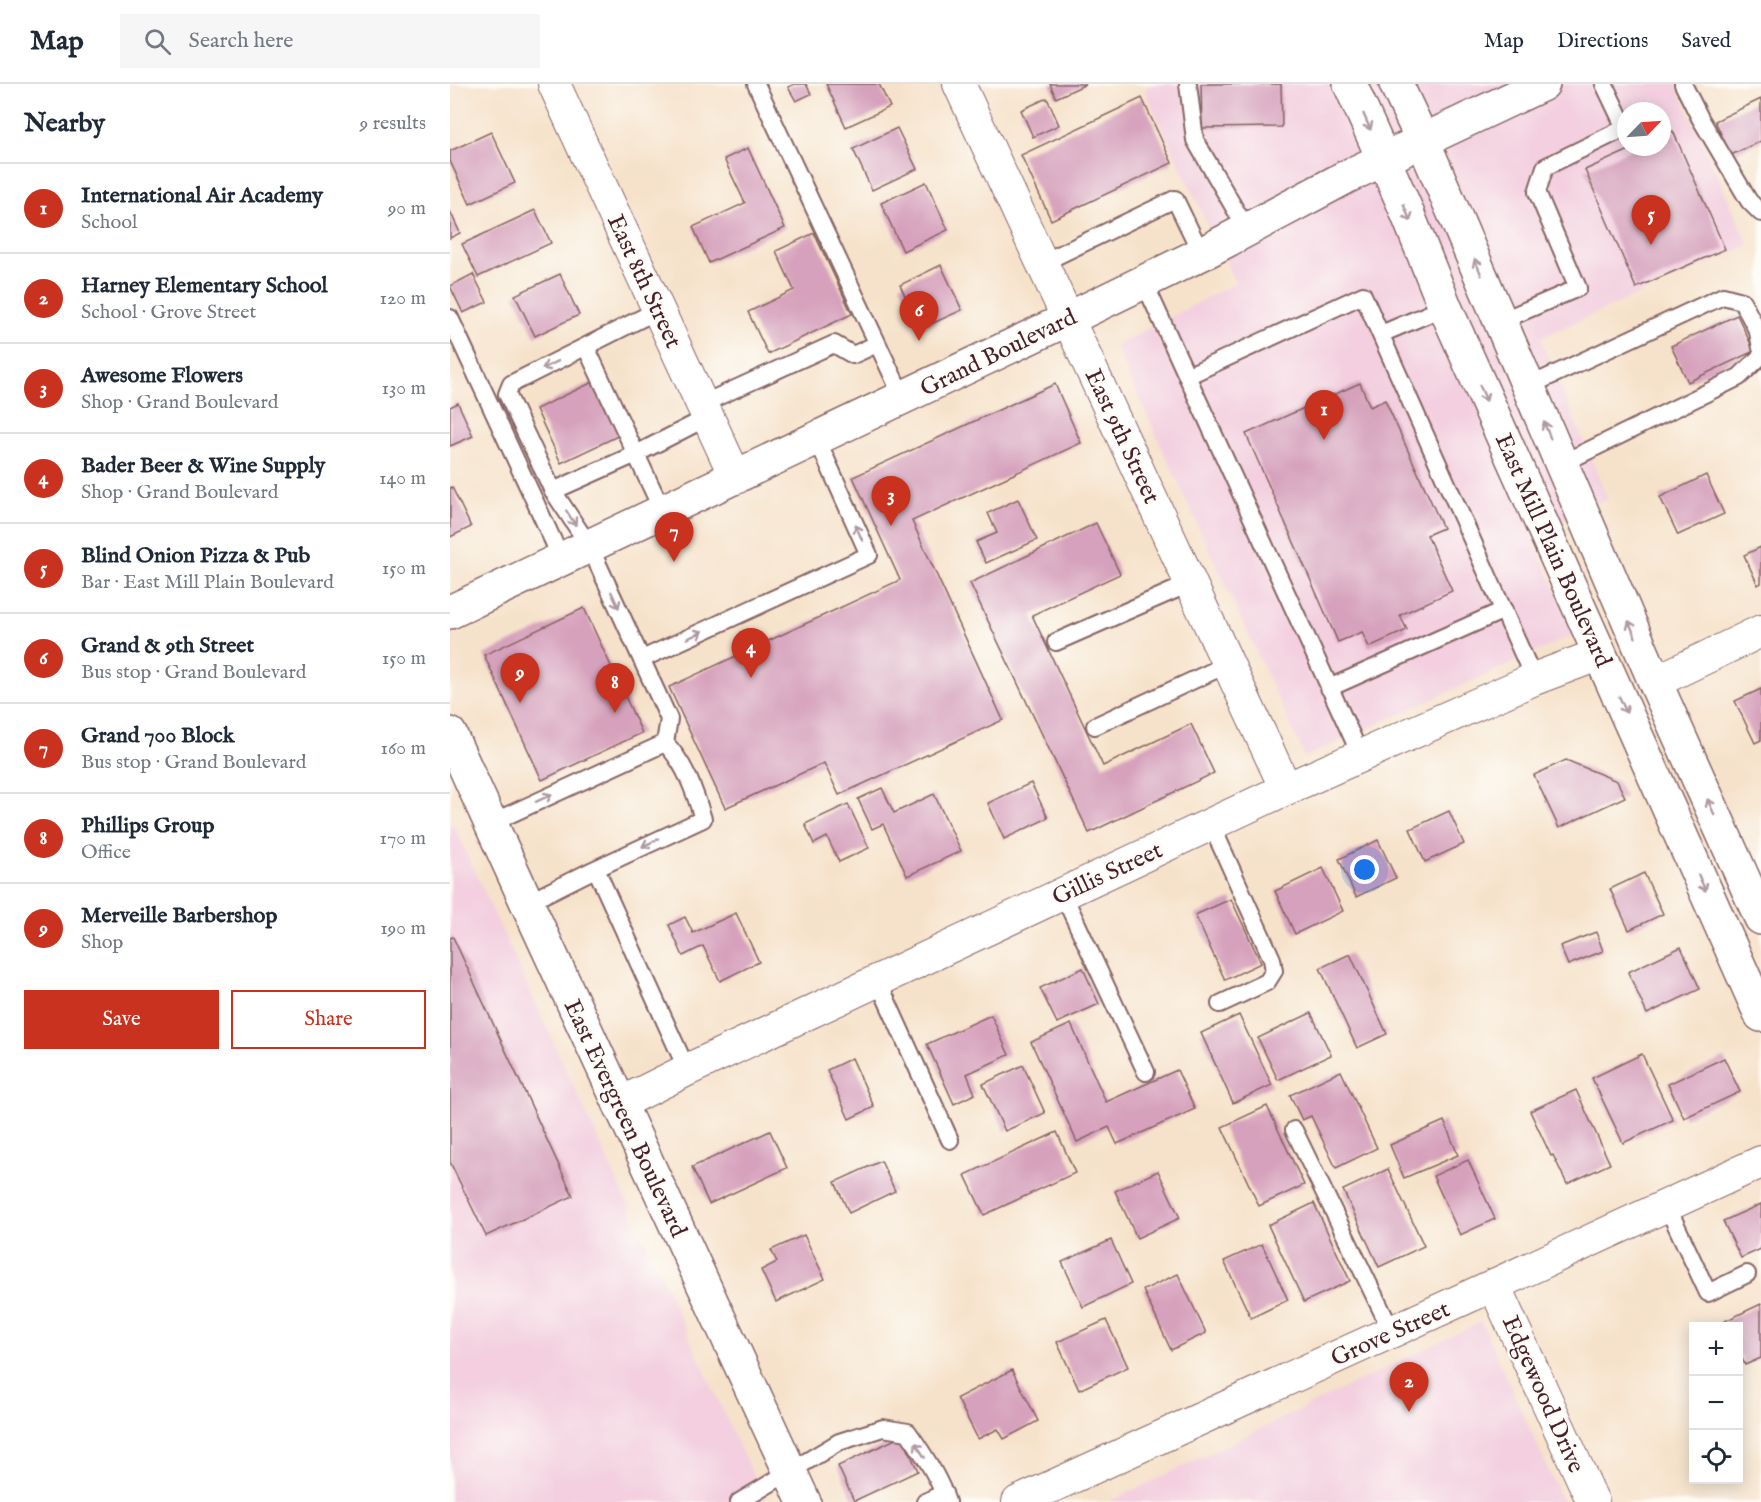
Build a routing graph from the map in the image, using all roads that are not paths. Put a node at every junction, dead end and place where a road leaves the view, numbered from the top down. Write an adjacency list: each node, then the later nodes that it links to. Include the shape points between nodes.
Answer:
1 (554, 84): 18 (street, East 8th Street)
2 (756, 84): 23 (lane)
3 (959, 84): 15 (street, East 9th Street)
4 (1188, 84): 13 (lane, via 1195,140)
5 (1350, 84): 11 (main road, East Mill Plain Boulevard, one-way to 11)
6 (1396, 84): 10 (main road, East Mill Plain Boulevard)
7 (1604, 84): 21 (lane, via 1625,128 1545,166 1538,192 1578,288)
8 (1683, 84): 12 (lane, via 1749,201)
9 (1539, 85): 10 (main road, Grand Boulevard)
10 (1423, 141): 11 (main road, Grand Boulevard); 21 (main road, East Mill Plain Boulevard, one-way to 10)
11 (1383, 159): 13 (main road, Grand Boulevard); 17 (main road, East Mill Plain Boulevard, one-way to 17)
12 (1761, 213)
13 (1247, 230): 14 (main road, Grand Boulevard)
14 (1201, 253): 15 (lane, via 1175,199); 16 (main road, Grand Boulevard)
15 (1042, 263): 20 (street, East 9th Street)
16 (1144, 282): 20 (main road, Grand Boulevard); 27 (lane)
17 (1445, 307): 22 (lane); 43 (main road, East Mill Plain Boulevard, one-way to 43)
18 (658, 310): 24 (lane); 30 (street, East 8th Street)
19 (450, 318): 37 (lane)
20 (1068, 319): 29 (main road, Grand Boulevard); 38 (street, East 9th Street)
21 (1501, 321): 28 (main road, East Mill Plain Boulevard)
22 (1381, 334): 27 (lane, via 1363,295); 39 (lane)
23 (877, 344): 29 (lane); 30 (lane, via 853,355 834,344)
24 (586, 347): 32 (lane); 35 (lane, one-way to 35, via 511,384 507,394)
25 (1761, 348): 28 (lane, via 1758,332 1742,301 1723,296)
26 (1761, 356): 33 (lane, via 1739,377)
27 (1187, 376): 48 (lane)
28 (1529, 386): 33 (main road, East Mill Plain Boulevard, one-way to 28)
29 (903, 398): 31 (main road, Grand Boulevard)
30 (705, 411): 32 (lane); 34 (street, East 8th Street)
31 (817, 439): 34 (main road, Grand Boulevard); 44 (lane, one-way to 31, via 869,555)
32 (636, 454): 35 (lane); 36 (lane)
33 (1561, 464): 47 (main road, East Mill Plain Boulevard, one-way to 33)
34 (736, 478): 36 (main road, Grand Boulevard)
35 (554, 490): 37 (lane, one-way to 37)
36 (663, 512): 37 (main road, Grand Boulevard)
37 (576, 554): 40 (main road, Grand Boulevard); 44 (lane, one-way to 44)
38 (1191, 583): 42 (lane); 45 (street, East 9th Street)
39 (1504, 610): 46 (lane); 48 (lane)
40 (450, 612)
41 (1761, 631): 47 (street)
42 (1056, 642)
43 (1600, 654): 46 (street, Gillis Street); 62 (main road, East Mill Plain Boulevard, one-way to 62)
44 (642, 659): 51 (lane, via 669,719)
45 (1228, 664): 49 (lane); 53 (street, East 9th Street)
46 (1534, 679): 52 (street, Gillis Street)
47 (1655, 682): 59 (main road, East Mill Plain Boulevard, one-way to 47)
48 (1329, 688): 52 (lane)
49 (1095, 726)
50 (450, 734): 54 (main road, East Evergreen Boulevard)
51 (665, 743): 54 (lane, one-way to 51); 56 (lane, one-way to 56, via 686,772 703,819)
52 (1361, 756): 53 (street, Gillis Street)
53 (1286, 789): 55 (street, Gillis Street)
54 (491, 823): 58 (main road, East Evergreen Boulevard)
55 (1211, 824): 57 (street, Gillis Street); 61 (lane, via 1274,971 1267,982)
56 (596, 869): 58 (lane); 63 (lane)
57 (1063, 894): 60 (street, Gillis Street); 64 (lane)
58 (527, 903): 65 (main road, East Evergreen Boulevard)
59 (1761, 918)
60 (878, 981): 63 (street, Gillis Street); 67 (lane)
61 (1220, 1004)
62 (1761, 1014)
63 (687, 1070): 65 (street, Gillis Street)
64 (1146, 1072)
65 (619, 1104): 73 (main road, East Evergreen Boulevard)
66 (1294, 1130): 72 (lane)
67 (950, 1140)
68 (1761, 1162): 69 (street, Grove Street)
69 (1667, 1206): 70 (lane, via 1708,1293); 71 (street, Grove Street)
70 (1748, 1274)
71 (1494, 1285): 72 (street, Grove Street); 79 (street, Edgewood Drive)
72 (1392, 1332): 78 (street, Grove Street)
73 (790, 1472): 74 (lane, one-way to 73, via 908,1432 883,1428 839,1442); 75 (lane); 76 (main road, East Evergreen Boulevard)
74 (946, 1498): 77 (lane)
75 (739, 1502)
76 (804, 1502)
77 (925, 1502)
78 (1018, 1502)
79 (1593, 1502)

